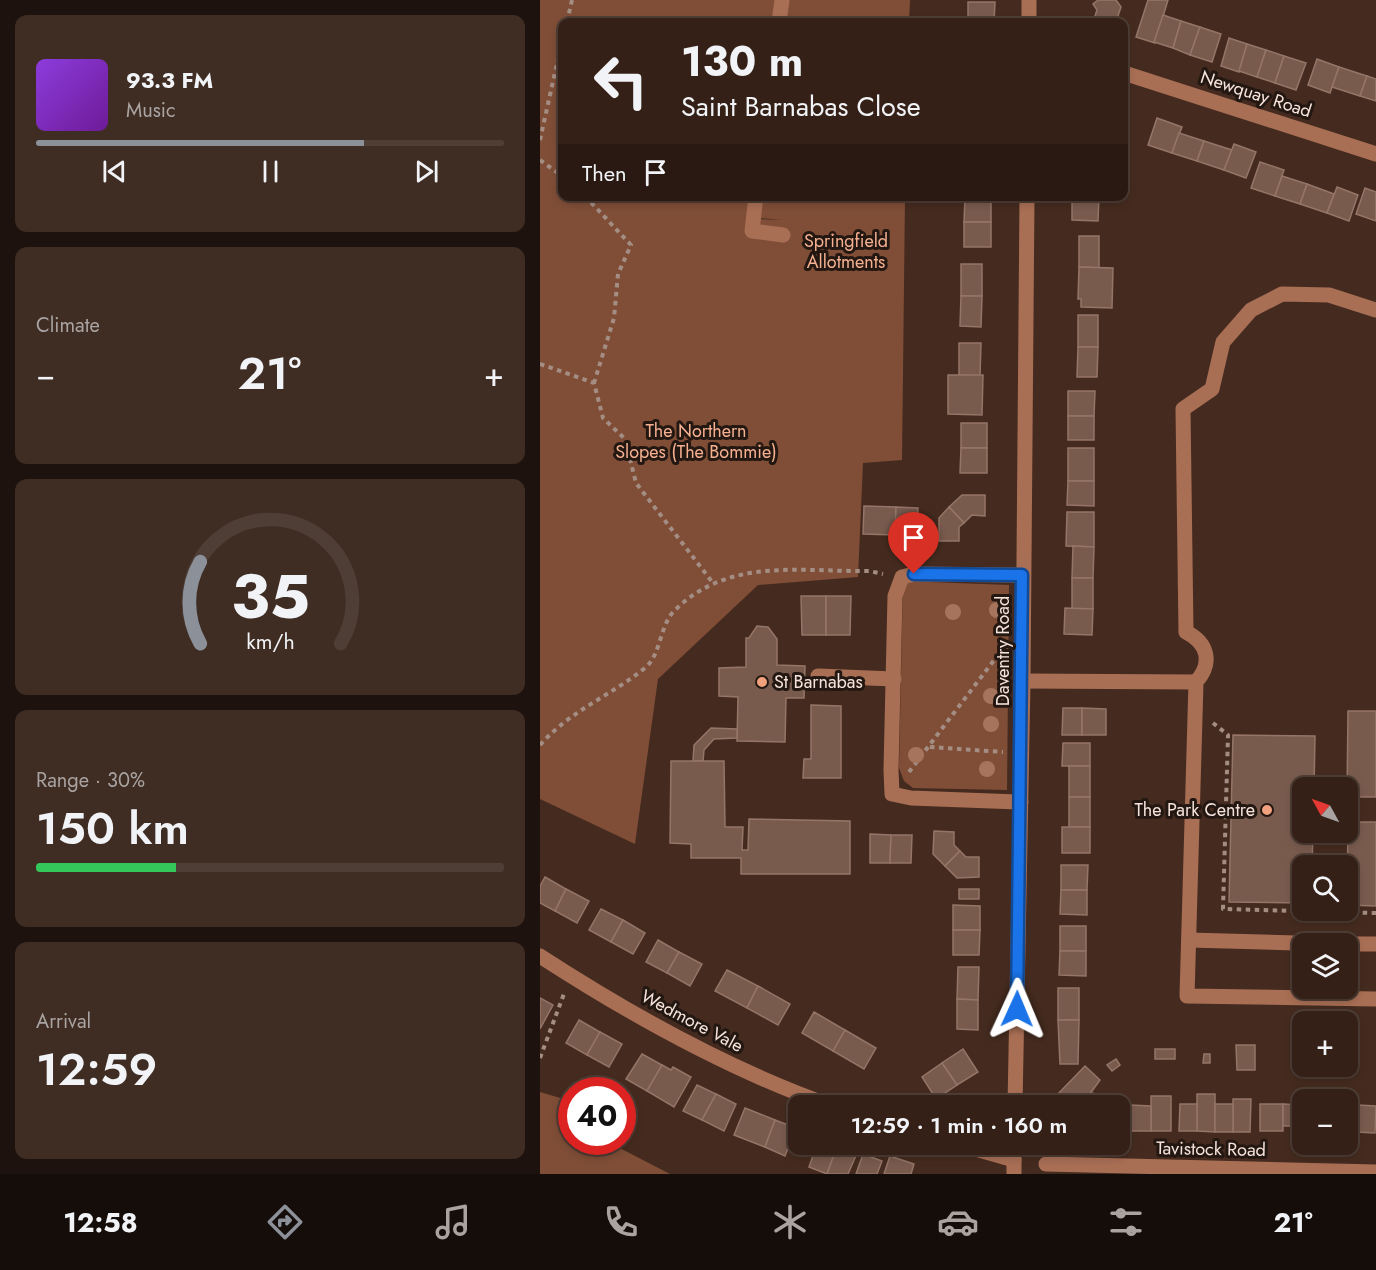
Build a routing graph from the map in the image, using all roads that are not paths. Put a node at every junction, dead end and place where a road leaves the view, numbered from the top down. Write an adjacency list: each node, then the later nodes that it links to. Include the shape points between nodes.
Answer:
1 (782, 0): 3 (street)
2 (1029, 0): 4 (street)
3 (780, 18)
4 (1029, 18)
5 (1128, 74): 6 (street, Newquay Road)
6 (1376, 154)
7 (755, 201): 9 (street, via 752,231)
8 (1027, 201): 11 (street, Daventry Road)
9 (783, 235)
10 (1376, 310): 15 (street, via 1329,295 1282,294 1251,310 1223,342 1212,389 1183,409 1186,632 1206,650 1207,661)
11 (1022, 575): 13 (street, via 902,577 895,596); 14 (street, Daventry Road)
12 (818, 676): 13 (street)
13 (894, 679): 16 (street, via 892,794)
14 (1023, 681): 15 (street); 16 (street, Daventry Road)
15 (1196, 682): 17 (street)
16 (1021, 802): 24 (street, Daventry Road)
17 (1189, 940): 18 (street); 22 (street, via 1187,996)
18 (1292, 943)
19 (1358, 944): 20 (street)
20 (1376, 944)
21 (540, 956): 23 (street, Wedmore Vale, via 700,1050)
22 (1376, 999)
23 (802, 1095)
24 (1015, 1095)
25 (996, 1155): 26 (street)
26 (1014, 1160)
27 (1046, 1164): 28 (street, Tavistock Road)
28 (1376, 1172)

